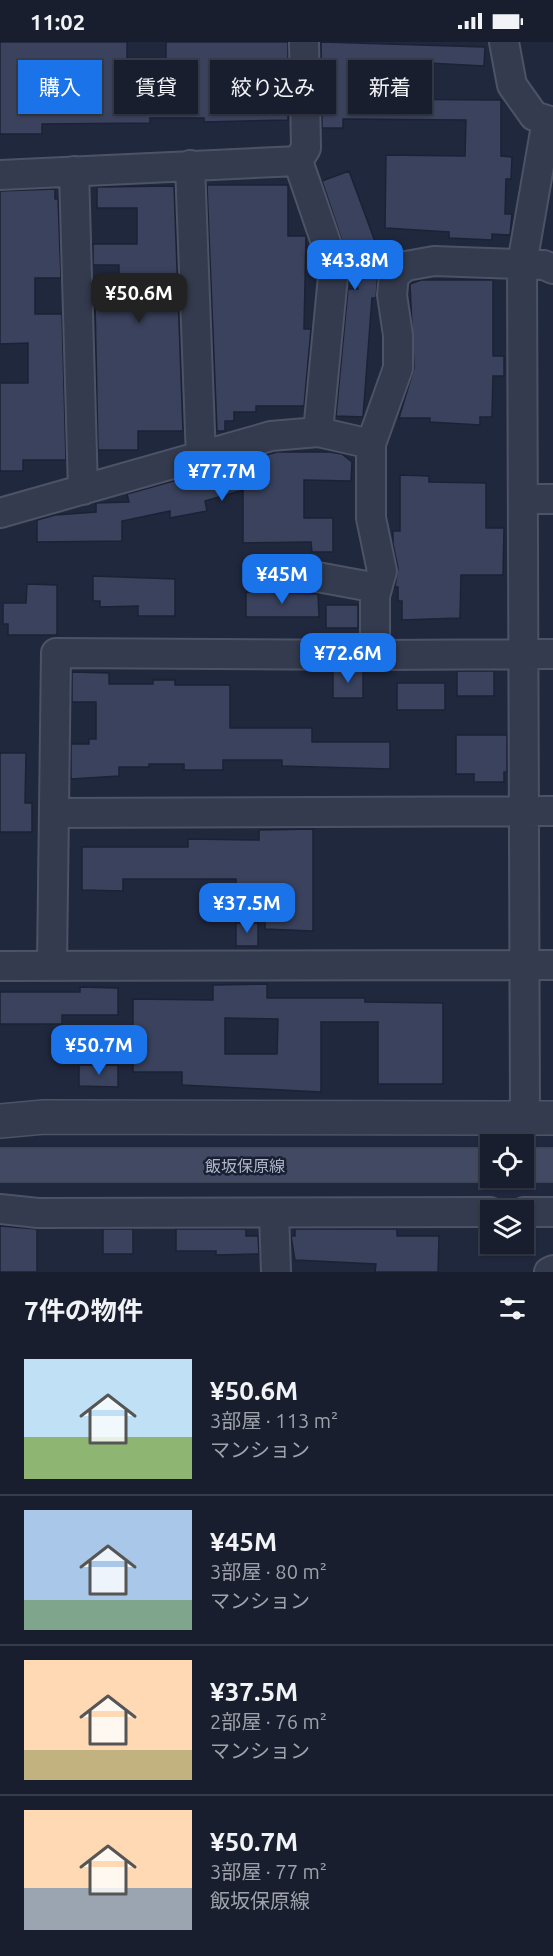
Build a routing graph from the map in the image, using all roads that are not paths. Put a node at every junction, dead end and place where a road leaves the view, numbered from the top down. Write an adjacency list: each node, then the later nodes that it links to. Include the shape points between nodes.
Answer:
1 (304, 42): 4 (street, via 306,148)
2 (504, 42): 3 (street, via 512,85 534,116)
3 (550, 121): 8 (street)
4 (298, 161): 5 (street); 10 (street, via 334,266)
5 (190, 165): 6 (street); 12 (street)
6 (74, 171): 7 (street); 13 (street)
7 (0, 175)
8 (522, 264): 9 (street); 11 (street, via 434,261 406,266 394,275 398,368); 14 (street)
9 (553, 269)
10 (318, 432): 11 (street); 12 (street, via 271,436)
11 (370, 444): 18 (street, via 370,518 382,571)
12 (201, 458): 13 (street)
13 (83, 490): 16 (street)
14 (524, 499): 15 (street); 19 (street)
15 (553, 499)
16 (0, 513)
17 (312, 576): 18 (street)
18 (377, 588): 21 (street)
19 (524, 654): 20 (street); 21 (street); 22 (street)
20 (553, 654)
21 (375, 655): 24 (street, via 56,653)
22 (523, 811): 23 (street); 24 (street); 26 (street)
23 (553, 811)
24 (55, 813): 25 (street)
25 (52, 965): 26 (street); 28 (street)
26 (525, 965): 27 (street); 29 (street)
27 (553, 965)
28 (0, 966)
29 (539, 1118): 30 (street, via 44,1117)
30 (0, 1121)
31 (0, 1165): 32 (main road, 飯坂保原線)
32 (480, 1165)
33 (534, 1165): 34 (main road)
34 (553, 1165)
35 (0, 1209): 39 (street, via 38,1213)
36 (480, 1212): 39 (street)
37 (534, 1212): 38 (street)
38 (553, 1212)
39 (274, 1213): 41 (street)
40 (553, 1270): 42 (street)
41 (276, 1272)
42 (549, 1272)

